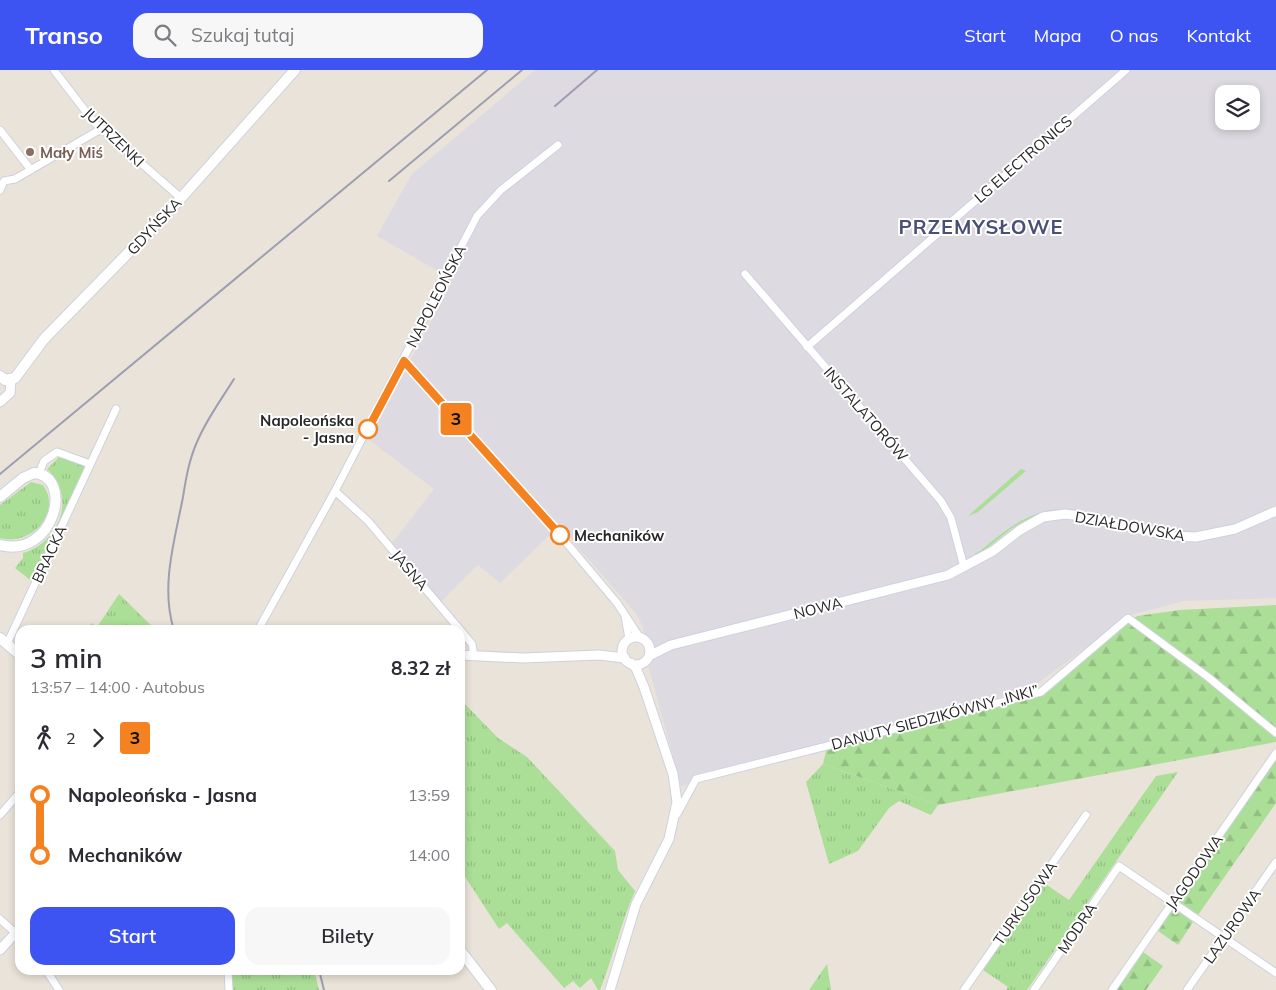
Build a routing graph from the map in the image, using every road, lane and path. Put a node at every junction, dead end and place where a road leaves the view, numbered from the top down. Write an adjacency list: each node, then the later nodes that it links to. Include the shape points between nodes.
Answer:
1 (54, 70): 4 (street, JUTRZENKI)
2 (295, 70): 9 (main road, GDYŃSKA)
3 (1126, 70): 11 (street, LG ELECTRONICS)
4 (101, 129): 7 (street); 9 (street, JUTRZENKI)
5 (0, 130): 7 (street)
6 (558, 144): 12 (street, NAPOLEOŃSKA, via 501,190 477,216)
7 (31, 170): 8 (street, via 4,181)
8 (0, 190)
9 (181, 198): 13 (main road, GDYŃSKA, via 44,339 15,378)
10 (745, 274): 11 (street, INSTALATORÓW)
11 (808, 347): 22 (street, INSTALATORÓW, via 941,501 951,518)
12 (404, 361): 18 (street, NAPOLEOŃSKA); 23 (street, via 570,546)
13 (5, 378): 14 (street, via 10,393)
14 (3, 399)
15 (116, 409): 16 (street, BRACKA)
16 (90, 464): 17 (street, via 57,452 44,461); 29 (street, BRACKA)
17 (39, 473): 19 (main road, via 29,474); 21 (main road, via 50,481 54,493 55,506 50,525 30,543 19,547)
18 (335, 491): 24 (street, NAPOLEOŃSKA); 25 (street, JASNA, via 368,521)
19 (0, 497)
20 (1276, 511): 22 (street, DZIAŁDOWSKA, via 1235,529 1196,537 1171,536 1081,516 1054,515 1031,523 993,551)
21 (0, 545)
22 (964, 567): 30 (street, NOWA, via 937,578)
23 (624, 616): 27 (street); 28 (street)
24 (261, 625)
25 (456, 625)
26 (465, 636): 35 (street, JASNA, via 472,644)
27 (629, 639): 28 (street, NOWA); 31 (street)
28 (644, 640): 30 (street, NOWA); 36 (street)
29 (4, 641): 32 (main road)
30 (671, 645): 36 (street, NOWA)
31 (623, 647): 33 (street); 37 (street)
32 (15, 651)
33 (599, 654): 35 (street, via 523,658); 37 (street)
34 (465, 655): 35 (street)
35 (474, 656)
36 (647, 659): 37 (street); 38 (street)
37 (628, 661): 38 (street, via 636,668)
38 (644, 687): 44 (street, via 673,774)
39 (1276, 733): 44 (street, DANUTY SIEDZIKÓWNY „INKI”, via 1128,618 1041,692 696,779)
40 (1276, 753): 46 (street, JAGODOWA)
41 (15, 798): 42 (street)
42 (1, 813)
43 (1086, 815): 60 (street, TURKUSOWA)
44 (676, 816): 59 (street, via 669,839 636,904)
45 (1276, 862): 50 (street, LAZUROWA)
46 (1172, 902): 50 (street); 61 (street, MODRA, via 1119,866); 62 (street, JAGODOWA)
47 (0, 919): 48 (street)
48 (15, 930)
49 (15, 937): 51 (street)
50 (1224, 938): 53 (street); 63 (street, LAZUROWA)
51 (0, 950)
52 (465, 956): 58 (main road)
53 (1276, 974)
54 (49, 975): 56 (street)
55 (228, 975): 57 (street)
56 (59, 990)
57 (229, 990)
58 (491, 990)
59 (610, 990)
60 (964, 990)
61 (1034, 990)
62 (1112, 990)
63 (1187, 990)

